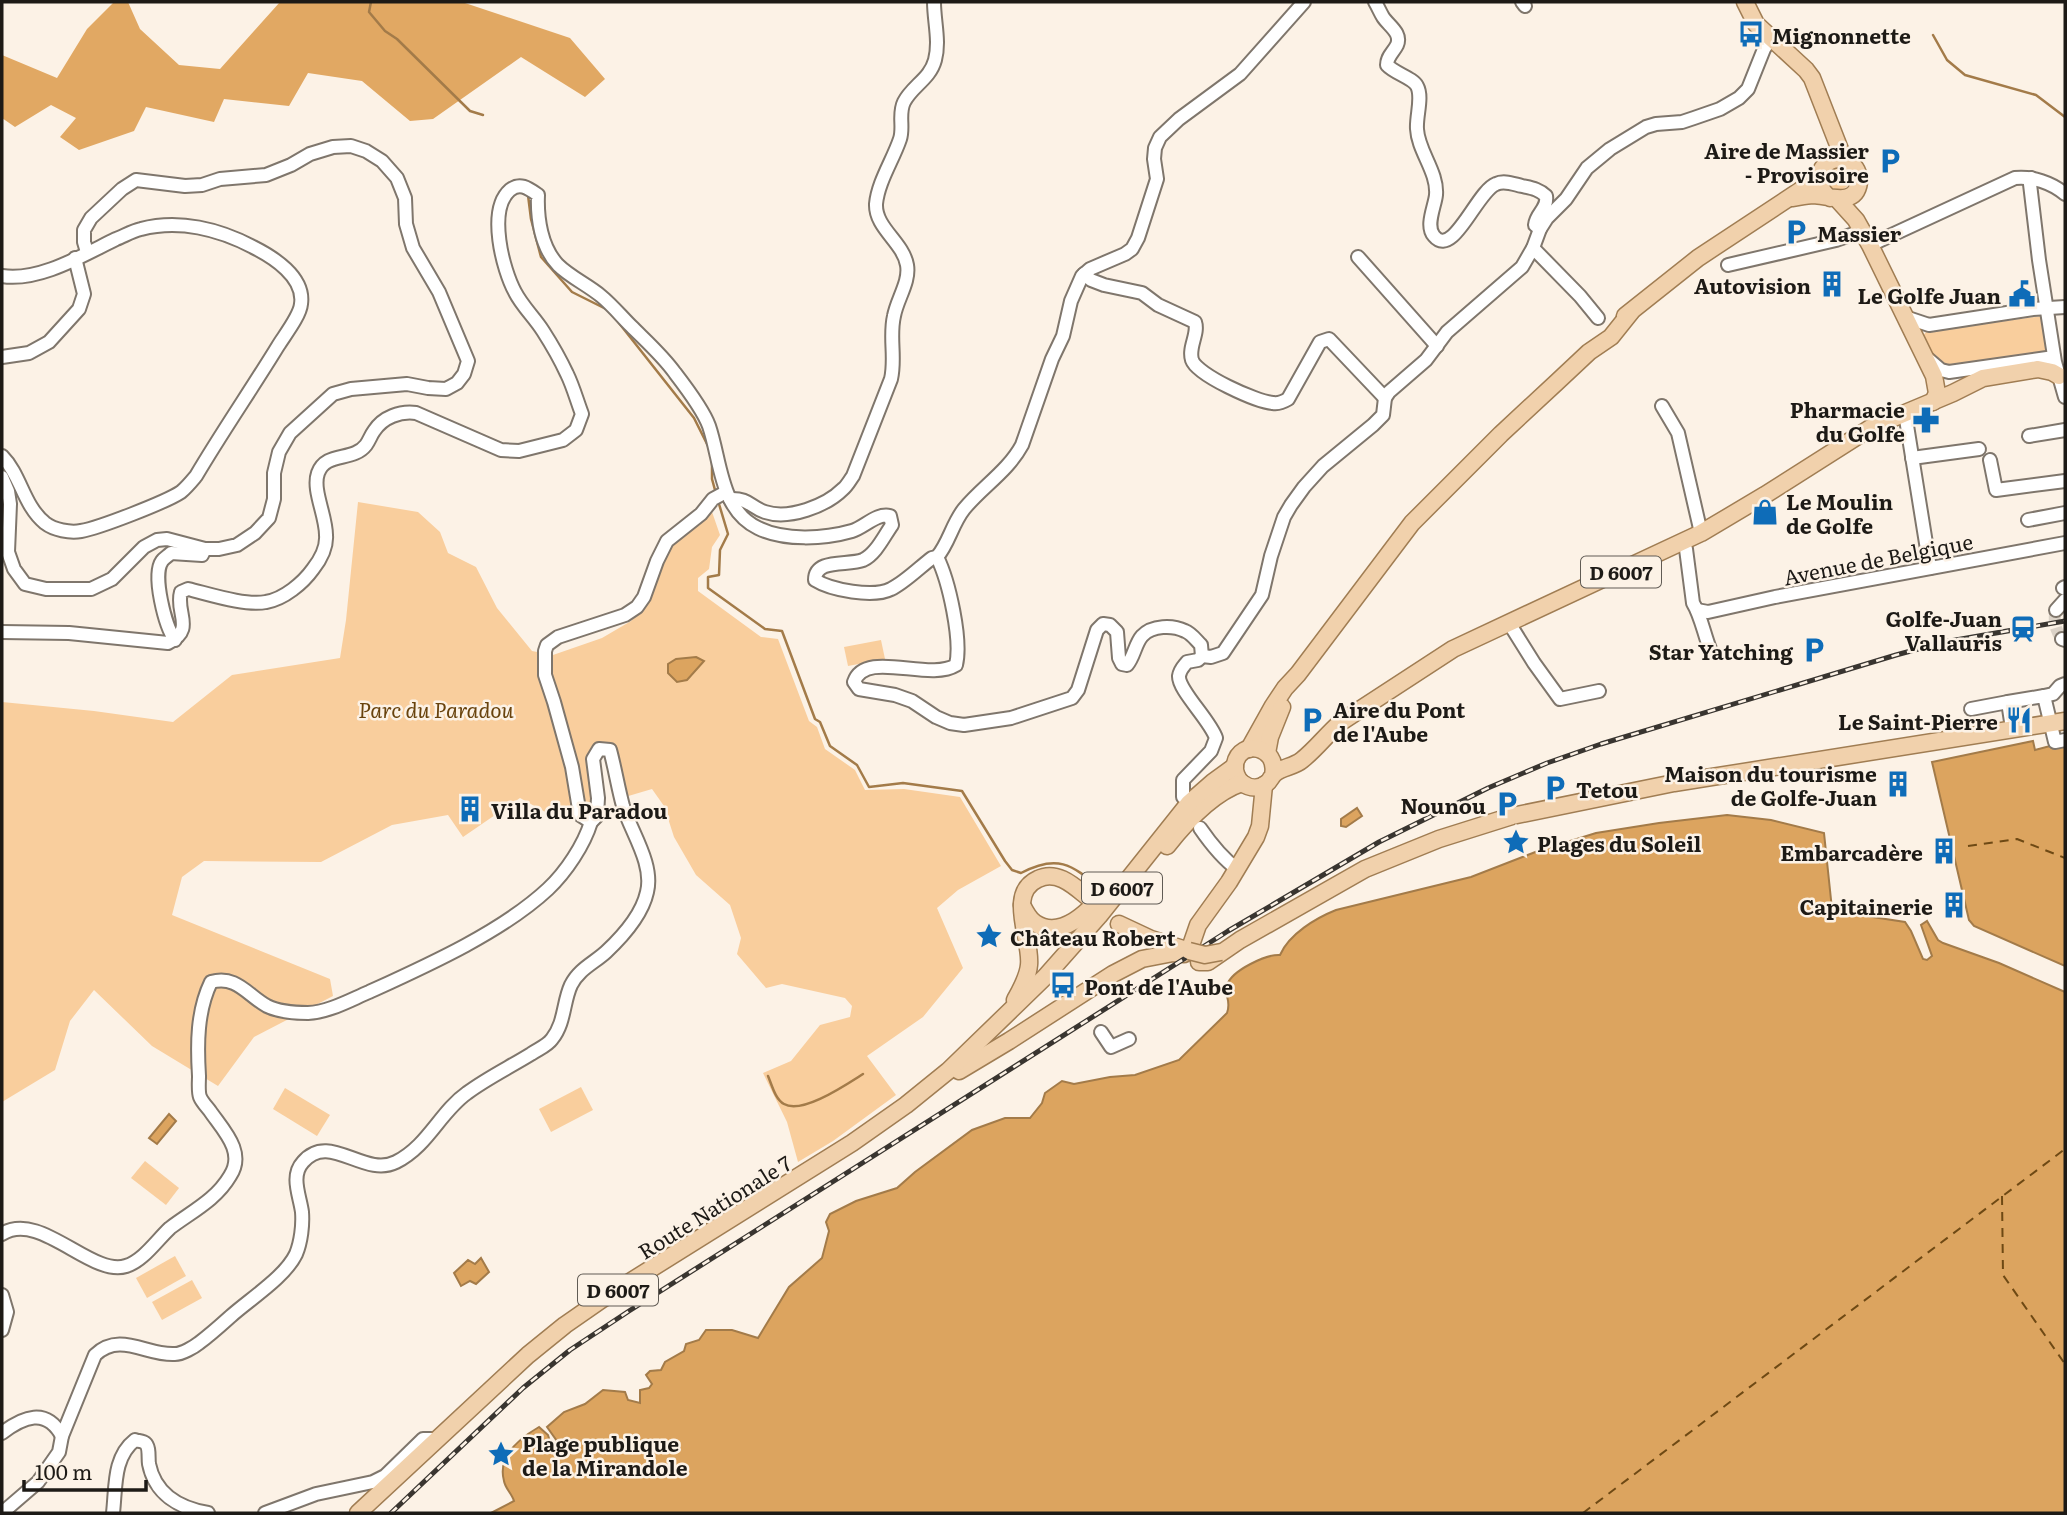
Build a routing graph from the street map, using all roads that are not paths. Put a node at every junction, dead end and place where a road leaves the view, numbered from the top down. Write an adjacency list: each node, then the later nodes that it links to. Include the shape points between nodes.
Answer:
1 (934, 2): 46 (street, via 935,58 927,77 902,107 901,137 877,195 878,217 905,257 907,276 894,314 891,379 853,476 828,501 796,513 765,512)
2 (1304, 2): 19 (street, via 1240,74 1160,137 1154,159 1157,179 1132,249)
3 (1375, 2): 13 (street, via 1398,37 1387,65 1418,86 1417,130 1437,191 1430,227 1434,236 1448,240 1457,233 1482,194 1503,181 1546,195 1544,210 1536,219)
4 (1745, 2): 5 (main road, via 1756,24)
5 (1771, 38): 6 (main road, via 1812,78 1829,119); 13 (street, via 1740,97 1682,122 1646,127 1609,149 1587,168)
6 (1838, 160): 7 (main road, via 1823,168); 9 (main road, via 1858,174)
7 (1819, 178): 11 (main road); 12 (main road, via 1822,190)
8 (2031, 178): 10 (street); 14 (street, via 2015,178); 22 (street)
9 (1854, 192): 12 (main road); 14 (main road)
10 (2065, 194)
11 (1790, 198): 12 (main road); 61 (main road, via 1698,258 1606,330 1589,352 1412,523)
12 (1834, 199): 14 (main road)
13 (1540, 229): 15 (street)
14 (1863, 232): 18 (street); 23 (main road)
15 (1532, 248): 24 (street); 26 (street, via 1522,267)
16 (81, 255): 20 (street, via 42,273); 28 (street, via 84,294 79,309 50,342 29,354); 41 (street, via 138,229 168,224 202,227 245,242 285,268 298,283 301,304 196,476 170,498 98,526 63,530 36,515); 52 (street, via 84,230 91,218 136,180 202,185 265,175 310,154 351,146 382,161 397,178 413,248 439,292 468,361 464,374 446,389 407,384 333,394 290,433 279,452 269,518 237,545)
17 (1358, 257): 26 (street)
18 (1728, 265)
19 (1084, 274): 34 (street, via 1104,285 1142,293 1195,322 1193,362 1213,379 1249,395 1271,403 1288,399 1320,342 1329,339); 53 (street, via 1022,445 1015,458 962,511)
20 (2, 276)
21 (2065, 307): 22 (street)
22 (2047, 309): 25 (street); 29 (street)
23 (1905, 317): 25 (street); 27 (main road)
24 (1598, 318)
25 (1929, 325): 27 (street, via 1921,334)
26 (1437, 346): 34 (street)
27 (1920, 348): 29 (street, via 1941,370 1949,372); 30 (main road)
28 (2, 357)
29 (2054, 357): 31 (street)
30 (1934, 376): 32 (main road); 35 (main road, via 1937,393)
31 (2062, 376): 32 (main road, D 6007, via 2038,369 1983,378); 33 (street)
32 (1958, 391): 35 (main road, D 6007)
33 (2065, 397)
34 (1385, 398): 60 (street, via 1383,415 1324,466 1291,505 1262,595 1230,644 1223,653)
35 (1933, 402): 37 (main road, D 6007)
36 (1662, 406): 49 (street, via 1684,450)
37 (1905, 413): 42 (street); 49 (main road, D 6007, via 1871,427)
38 (2065, 429): 39 (street)
39 (2029, 436)
40 (1979, 449): 42 (street)
41 (2, 456)
42 (1912, 458): 54 (street)
43 (1990, 460): 45 (street, via 1996,490)
44 (2, 477): 52 (street, via 10,504 8,552 25,584 91,589 112,579 157,540)
45 (2065, 481)
46 (728, 495): 53 (street, via 735,510 754,526 790,537 850,531 878,516 890,516 892,525 873,552 862,560 817,570 815,580 823,585 877,593 892,589); 58 (street, via 709,424 674,371 602,296 558,265 543,239 538,195 525,186 515,186 506,193 498,221 507,276 568,375 582,414 576,430 563,440 519,451 501,450 416,413 392,416 376,428 357,454 331,458 319,469 315,484 327,538 306,579 267,602 188,589 181,592 183,631); 78 (street, via 713,499 667,541 637,607 547,645 545,675 572,767 580,815)
47 (2065, 513): 48 (street)
48 (2028, 520)
49 (1701, 533): 50 (main road, D 6007)
50 (1683, 542): 55 (street); 56 (main road, D 6007)
51 (2065, 542): 54 (street, Avenue de Belgique)
52 (205, 549): 58 (street, via 202,555 171,553 161,562 157,581 165,623)
53 (937, 558): 60 (street, via 957,632 956,665 936,671 865,668 854,682 859,689 912,701 950,723 973,724 1011,718 1072,698 1097,629 1103,624 1117,632 1122,664 1130,661 1143,635 1157,628 1186,631 1201,645)
54 (1930, 568): 55 (street, Avenue de Belgique, via 1708,612)
55 (1698, 610): 59 (street)
56 (1508, 623): 63 (street, via 1560,699); 73 (main road, D 6007, via 1437,659 1341,722 1314,747)
57 (2, 632): 58 (street)
58 (175, 640)
59 (1710, 649)
60 (1202, 656): 71 (street, via 1188,662 1178,679 1216,734 1211,751)
61 (1298, 674): 70 (main road); 73 (main road, via 1270,737)
62 (2065, 684): 64 (street)
63 (1599, 691)
64 (2044, 696): 65 (street); 67 (street)
65 (2008, 702): 66 (street); 68 (street)
66 (1971, 709)
67 (2057, 722): 68 (main road); 69 (street, via 2055,741)
68 (2012, 728): 83 (main road, bridge, via 1674,783 1501,819 1365,869 1221,952)
69 (2065, 740)
70 (1249, 749): 72 (main road); 73 (main road, via 1259,749)
71 (1198, 763): 74 (street); 76 (street, via 1183,780)
72 (1235, 766): 74 (main road, D 6007); 75 (main road)
73 (1269, 768): 75 (main road, via 1252,788); 80 (main road, via 1260,826)
74 (1213, 782): 77 (main road, D 6007)
75 (1242, 783): 87 (main road, D 6007, via 1227,789 1194,816 1108,923)
76 (1183, 797)
77 (1174, 820): 82 (main road, via 1089,910 1072,922 1042,927); 84 (main road, D 6007, via 1099,916)
78 (591, 822): 89 (street, via 559,878 533,902 425,967 336,1006 312,1013 287,1012 268,1007 233,982 211,982 201,1013 200,1097 234,1145 232,1175 213,1198 135,1262 111,1266 22,1229); 93 (street, via 597,816 593,759 599,749 610,750 623,806 645,863 647,892 628,929 571,985 559,1028 550,1042 468,1092 449,1108 422,1144 393,1164 359,1162 334,1151 318,1151 302,1162 296,1179 301,1236 296,1255 284,1271 198,1345 177,1354 132,1346 103,1348 95,1355)
79 (1200, 828): 80 (street)
80 (1237, 869): 83 (main road)
81 (1090, 900): 82 (main road, via 1061,878 1044,877 1031,883)
82 (1022, 905): 84 (main road, via 1029,965)
83 (1177, 953): 87 (main road, via 1142,959 1113,974)
84 (1009, 1011): 88 (main road, D 6007)
85 (1101, 1032): 86 (street, via 1111,1047)
86 (1129, 1039)
87 (957, 1072): 88 (main road, Route Nationale 7 / D 6007)
88 (908, 1107): 94 (main road, Route Nationale 7 / D 6007, via 565,1325); 100 (main road, D 6007, via 855,1147 568,1329)
89 (2, 1234)
90 (2, 1295): 91 (street, via 7,1312)
91 (2, 1330)
92 (2, 1433): 93 (street, via 27,1418 43,1418)
93 (62, 1436): 95 (street, via 59,1452 38,1482)
94 (436, 1442): 98 (street, via 423,1439 373,1482 316,1494); 99 (main road, Route Nationale 7 / D 6007)
95 (2, 1513)
96 (113, 1513): 97 (street, via 118,1466 124,1449 135,1440 147,1445 148,1463 165,1496)
97 (208, 1513)
98 (265, 1513)
99 (358, 1513)
100 (365, 1513)

